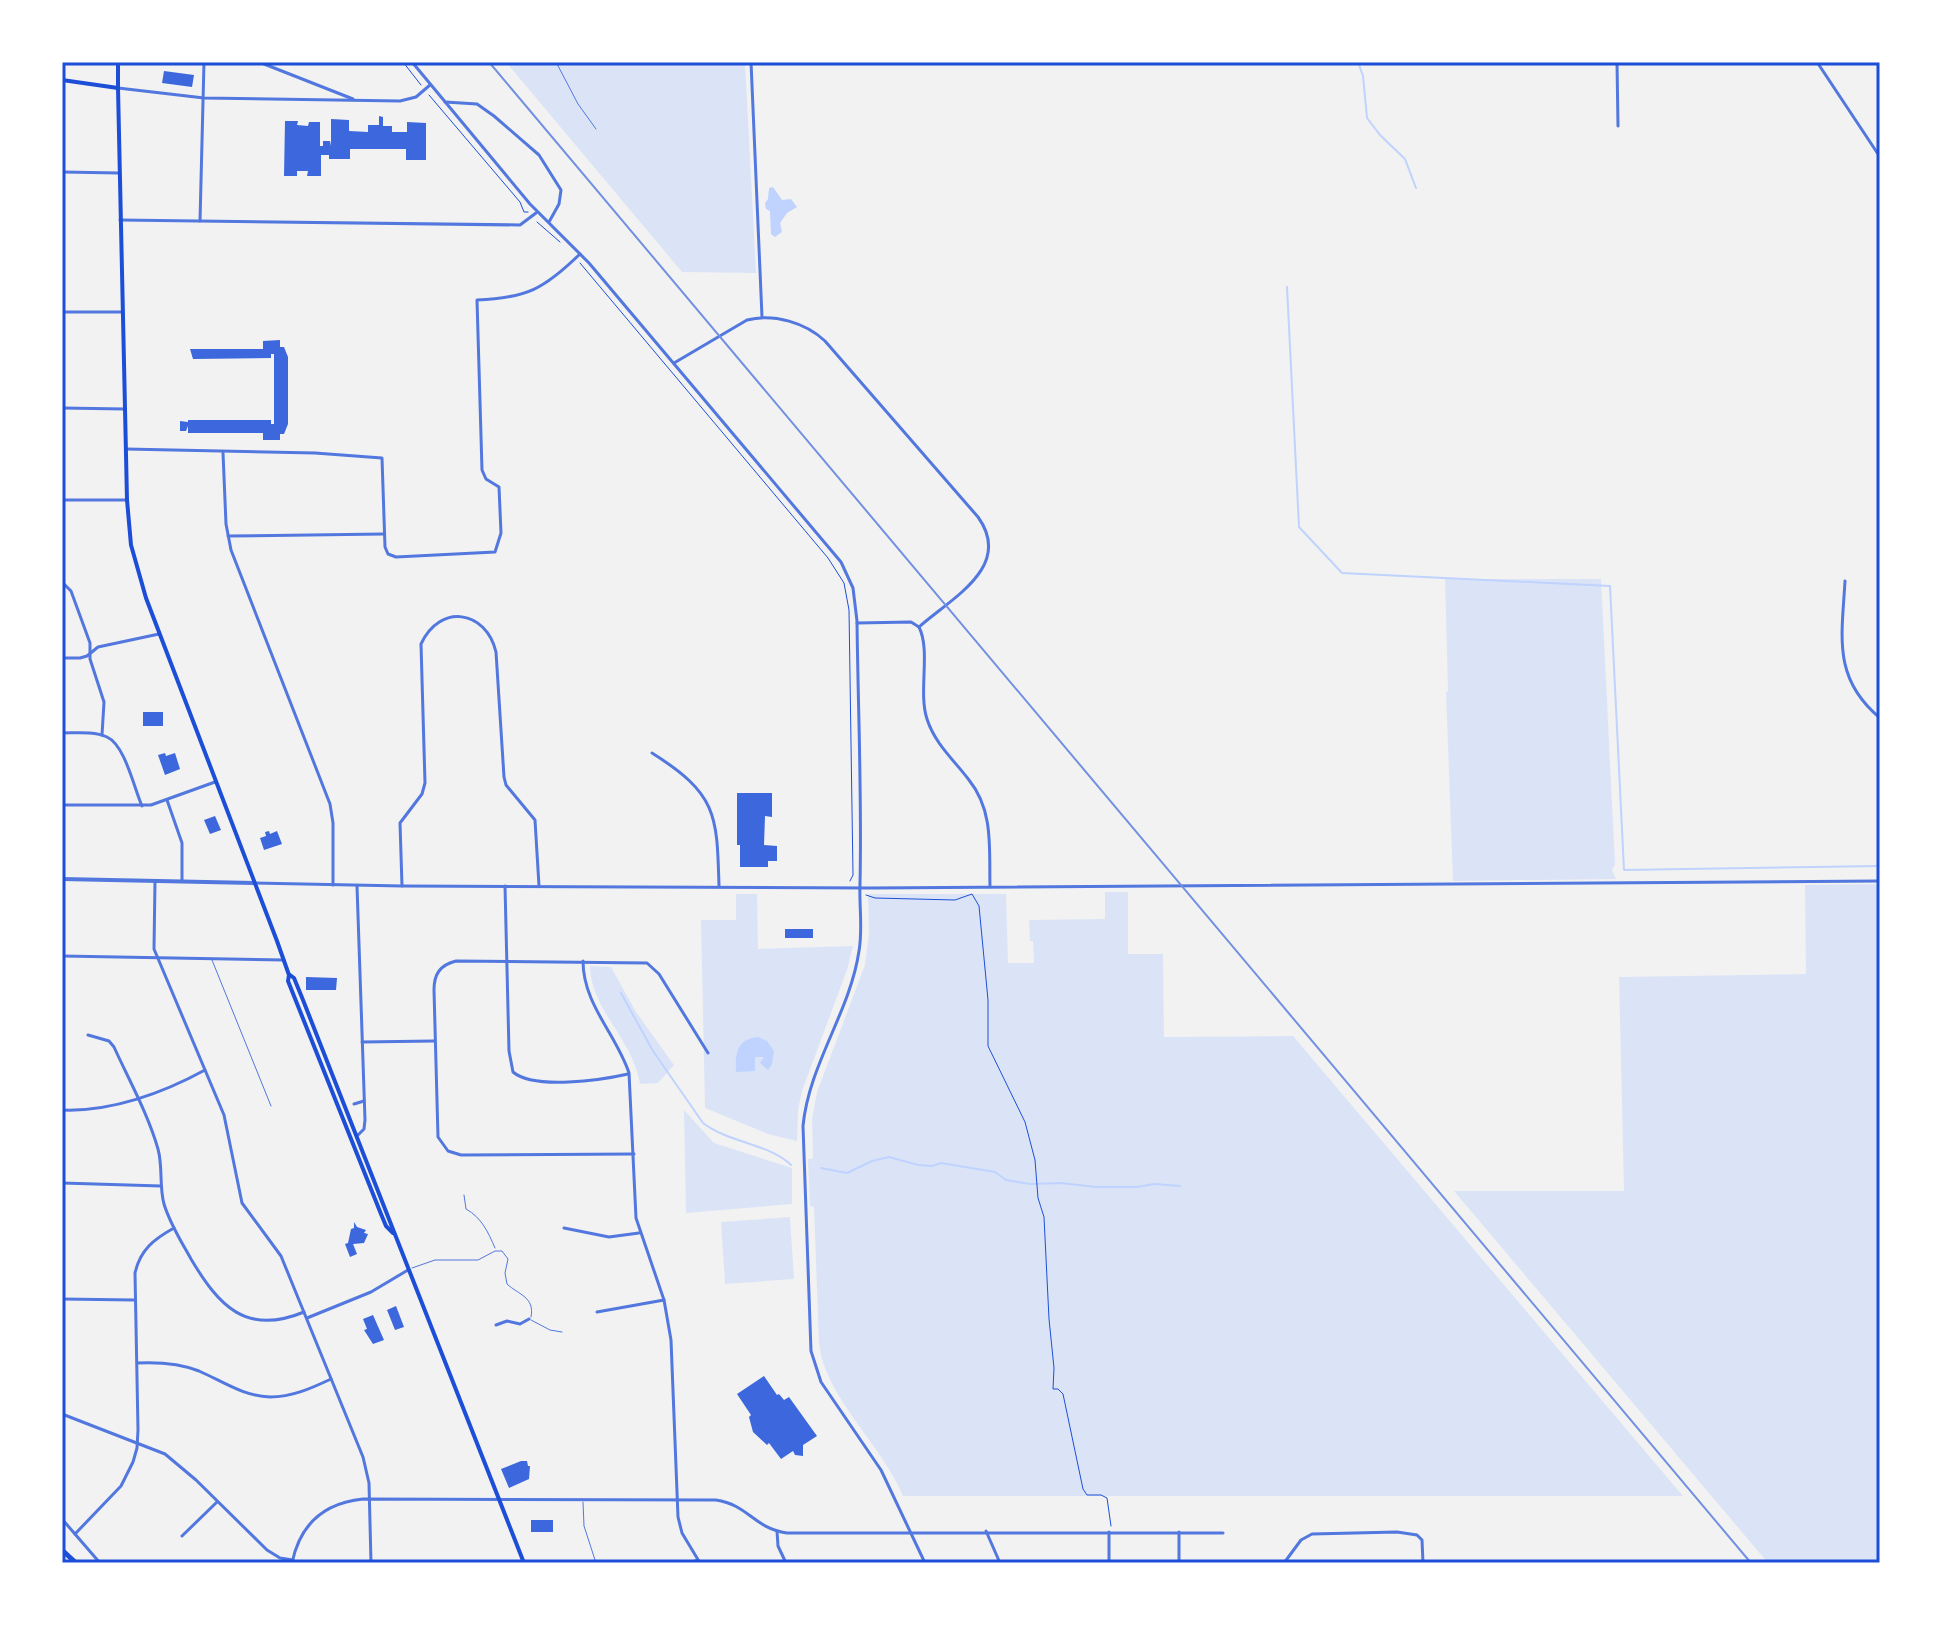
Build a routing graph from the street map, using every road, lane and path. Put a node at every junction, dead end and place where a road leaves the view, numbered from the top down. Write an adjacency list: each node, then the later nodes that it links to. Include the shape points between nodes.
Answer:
1 (118, 62): 13 (main road)
2 (204, 62): 14 (street)
3 (259, 62): 15 (street)
4 (403, 62): 10 (path)
5 (412, 62): 12 (street)
6 (556, 62): 19 (lane)
7 (751, 62): 34 (street)
8 (1817, 62): 20 (street)
9 (1617, 63): 18 (street)
10 (415, 79)
11 (62, 80): 13 (main road)
12 (430, 85): 15 (street, via 406,101); 17 (street)
13 (118, 88): 14 (street); 22 (main road)
14 (204, 98): 15 (street); 26 (street)
15 (356, 100)
16 (434, 100): 23 (path)
17 (445, 102): 24 (street); 27 (street, via 477,104 539,155 561,190)
18 (1618, 126)
19 (596, 129)
20 (1880, 157)
21 (62, 172): 22 (street)
22 (119, 173): 25 (main road)
23 (527, 212)
24 (537, 212): 26 (street, via 520,225); 27 (street)
25 (120, 220): 26 (street); 33 (main road)
26 (200, 221)
27 (549, 222): 30 (street)
28 (540, 226): 29 (path)
29 (562, 244)
30 (581, 253): 35 (street); 42 (street, via 527,294 477,300 482,470 499,487 501,533 496,550 396,557 388,554)
31 (579, 263): 60 (path, via 844,583 849,610)
32 (62, 312): 33 (street)
33 (123, 312): 37 (main road)
34 (762, 317): 35 (street, via 747,320); 47 (street, via 793,322 820,337 985,528 989,551 978,577)
35 (674, 363): 46 (street, via 841,562 853,588)
36 (62, 408): 37 (street)
37 (125, 409): 38 (main road)
38 (126, 449): 39 (street); 41 (main road)
39 (223, 451): 42 (street, via 382,458); 43 (street)
40 (62, 500): 41 (street)
41 (127, 500): 48 (main road, via 134,562)
42 (384, 534): 43 (street)
43 (228, 536): 65 (street, via 329,798)
44 (1845, 581): 51 (street, via 1845,670 1862,701)
45 (64, 582): 49 (street)
46 (857, 623): 47 (street, via 911,622); 71 (street)
47 (919, 627): 72 (street, via 925,714 938,743 971,781 984,806)
48 (159, 634): 49 (street); 55 (main road)
49 (90, 652): 50 (street); 53 (street, via 104,702)
50 (62, 658)
51 (1880, 718)
52 (62, 733): 53 (street)
53 (102, 735): 58 (street, via 121,750)
54 (652, 753): 70 (street, via 680,770 708,804 715,820)
55 (215, 782): 56 (street); 64 (main road)
56 (167, 800): 58 (street); 62 (street, via 182,843)
57 (62, 805): 58 (street)
58 (142, 806)
59 (62, 879): 61 (street)
60 (850, 879)
61 (155, 881): 62 (street); 75 (street)
62 (182, 881): 64 (street)
63 (1880, 881): 72 (street)
64 (254, 883): 65 (street); 77 (main road)
65 (333, 885): 66 (street)
66 (357, 886): 67 (street); 83 (street)
67 (402, 886): 68 (street); 69 (street, via 400,823 425,783 421,644 440,621 457,616 481,624 493,640 504,777 535,820)
68 (505, 886): 69 (street); 78 (street)
69 (539, 886): 70 (street)
70 (719, 886): 71 (street)
71 (860, 887): 72 (street); 125 (street, via 858,961 811,1083 803,1126 811,1351 821,1382 881,1470)
72 (990, 887)
73 (865, 895): 122 (path, via 955,900 972,894 976,899 982,917 988,1046 1025,1122 1035,1160 1045,1225 1053,1389 1063,1394 1083,1489 1087,1495 1107,1498)
74 (62, 956): 75 (street)
75 (157, 958): 76 (street); 85 (street)
76 (212, 958): 77 (street); 90 (lane)
77 (284, 960): 80 (main road)
78 (507, 961): 79 (street); 82 (street, via 456,961 437,973); 86 (street, via 513,1072 529,1080 594,1080)
79 (583, 961): 84 (street, via 638,961 653,967); 86 (street, via 584,986)
80 (289, 975): 92 (main road); 99 (main road)
81 (88, 1035): 87 (street, via 114,1047)
82 (435, 1041): 83 (street); 93 (street, via 437,1129 448,1151)
83 (362, 1042): 88 (street)
84 (708, 1053)
85 (205, 1070): 87 (street); 106 (street, via 224,1115 242,1203 277,1248)
86 (629, 1073): 93 (street)
87 (137, 1099): 91 (street); 95 (street, via 158,1147)
88 (364, 1101): 89 (street); 92 (street, via 365,1127)
89 (354, 1104)
90 (271, 1106)
91 (62, 1110)
92 (358, 1135): 99 (main road)
93 (634, 1154): 100 (street)
94 (62, 1183): 95 (street)
95 (161, 1186): 97 (street)
96 (464, 1195): 101 (lane, via 466,1209 488,1230)
97 (174, 1228): 104 (street, via 153,1240 137,1261); 106 (street, via 210,1290 232,1310 274,1321)
98 (564, 1228): 100 (street, via 609,1237)
99 (393, 1233): 102 (main road)
100 (639, 1233): 105 (street)
101 (496, 1250): 102 (lane, via 478,1260 435,1260); 109 (lane, via 508,1259 507,1284 531,1304)
102 (408, 1270): 108 (street); 120 (main road)
103 (62, 1299): 104 (street)
104 (135, 1300): 112 (street)
105 (664, 1300): 107 (street); 117 (street, via 671,1340)
106 (304, 1312): 108 (street)
107 (597, 1312)
108 (307, 1318): 113 (street)
109 (529, 1319): 110 (street); 111 (lane)
110 (496, 1325)
111 (562, 1332)
112 (137, 1363): 113 (street, via 178,1365 256,1396 285,1396); 115 (street)
113 (331, 1379): 116 (street, via 363,1457)
114 (62, 1414): 115 (street)
115 (137, 1442): 119 (street, via 181,1465); 128 (street, via 121,1486)
116 (370, 1499): 120 (street); 132 (street, via 322,1511 303,1531); 135 (street)
117 (677, 1499): 118 (street); 123 (street, via 735,1504 758,1524); 131 (street, via 680,1527)
118 (583, 1500): 120 (street); 137 (lane, via 584,1526)
119 (217, 1501): 129 (street); 132 (street, via 267,1550)
120 (501, 1501): 136 (main road)
121 (62, 1519): 128 (street)
122 (1110, 1529): 124 (street); 126 (street); 142 (street)
123 (777, 1531): 125 (street); 139 (street)
124 (986, 1531): 125 (street); 141 (street)
125 (911, 1532): 140 (street)
126 (1179, 1532): 127 (street); 143 (street)
127 (1223, 1533)
128 (75, 1534): 134 (street)
129 (182, 1536)
130 (62, 1550): 133 (highway)
131 (699, 1561): 138 (street)
132 (292, 1562)
133 (76, 1563)
134 (100, 1563)
135 (371, 1563)
136 (524, 1563)
137 (596, 1563)
138 (690, 1563)
139 (786, 1563)
140 (925, 1563)
141 (1000, 1563)
142 (1109, 1563)
143 (1179, 1563)
144 (1284, 1563): 145 (street, via 1312,1534 1397,1532 1419,1537)
145 (1423, 1563)

